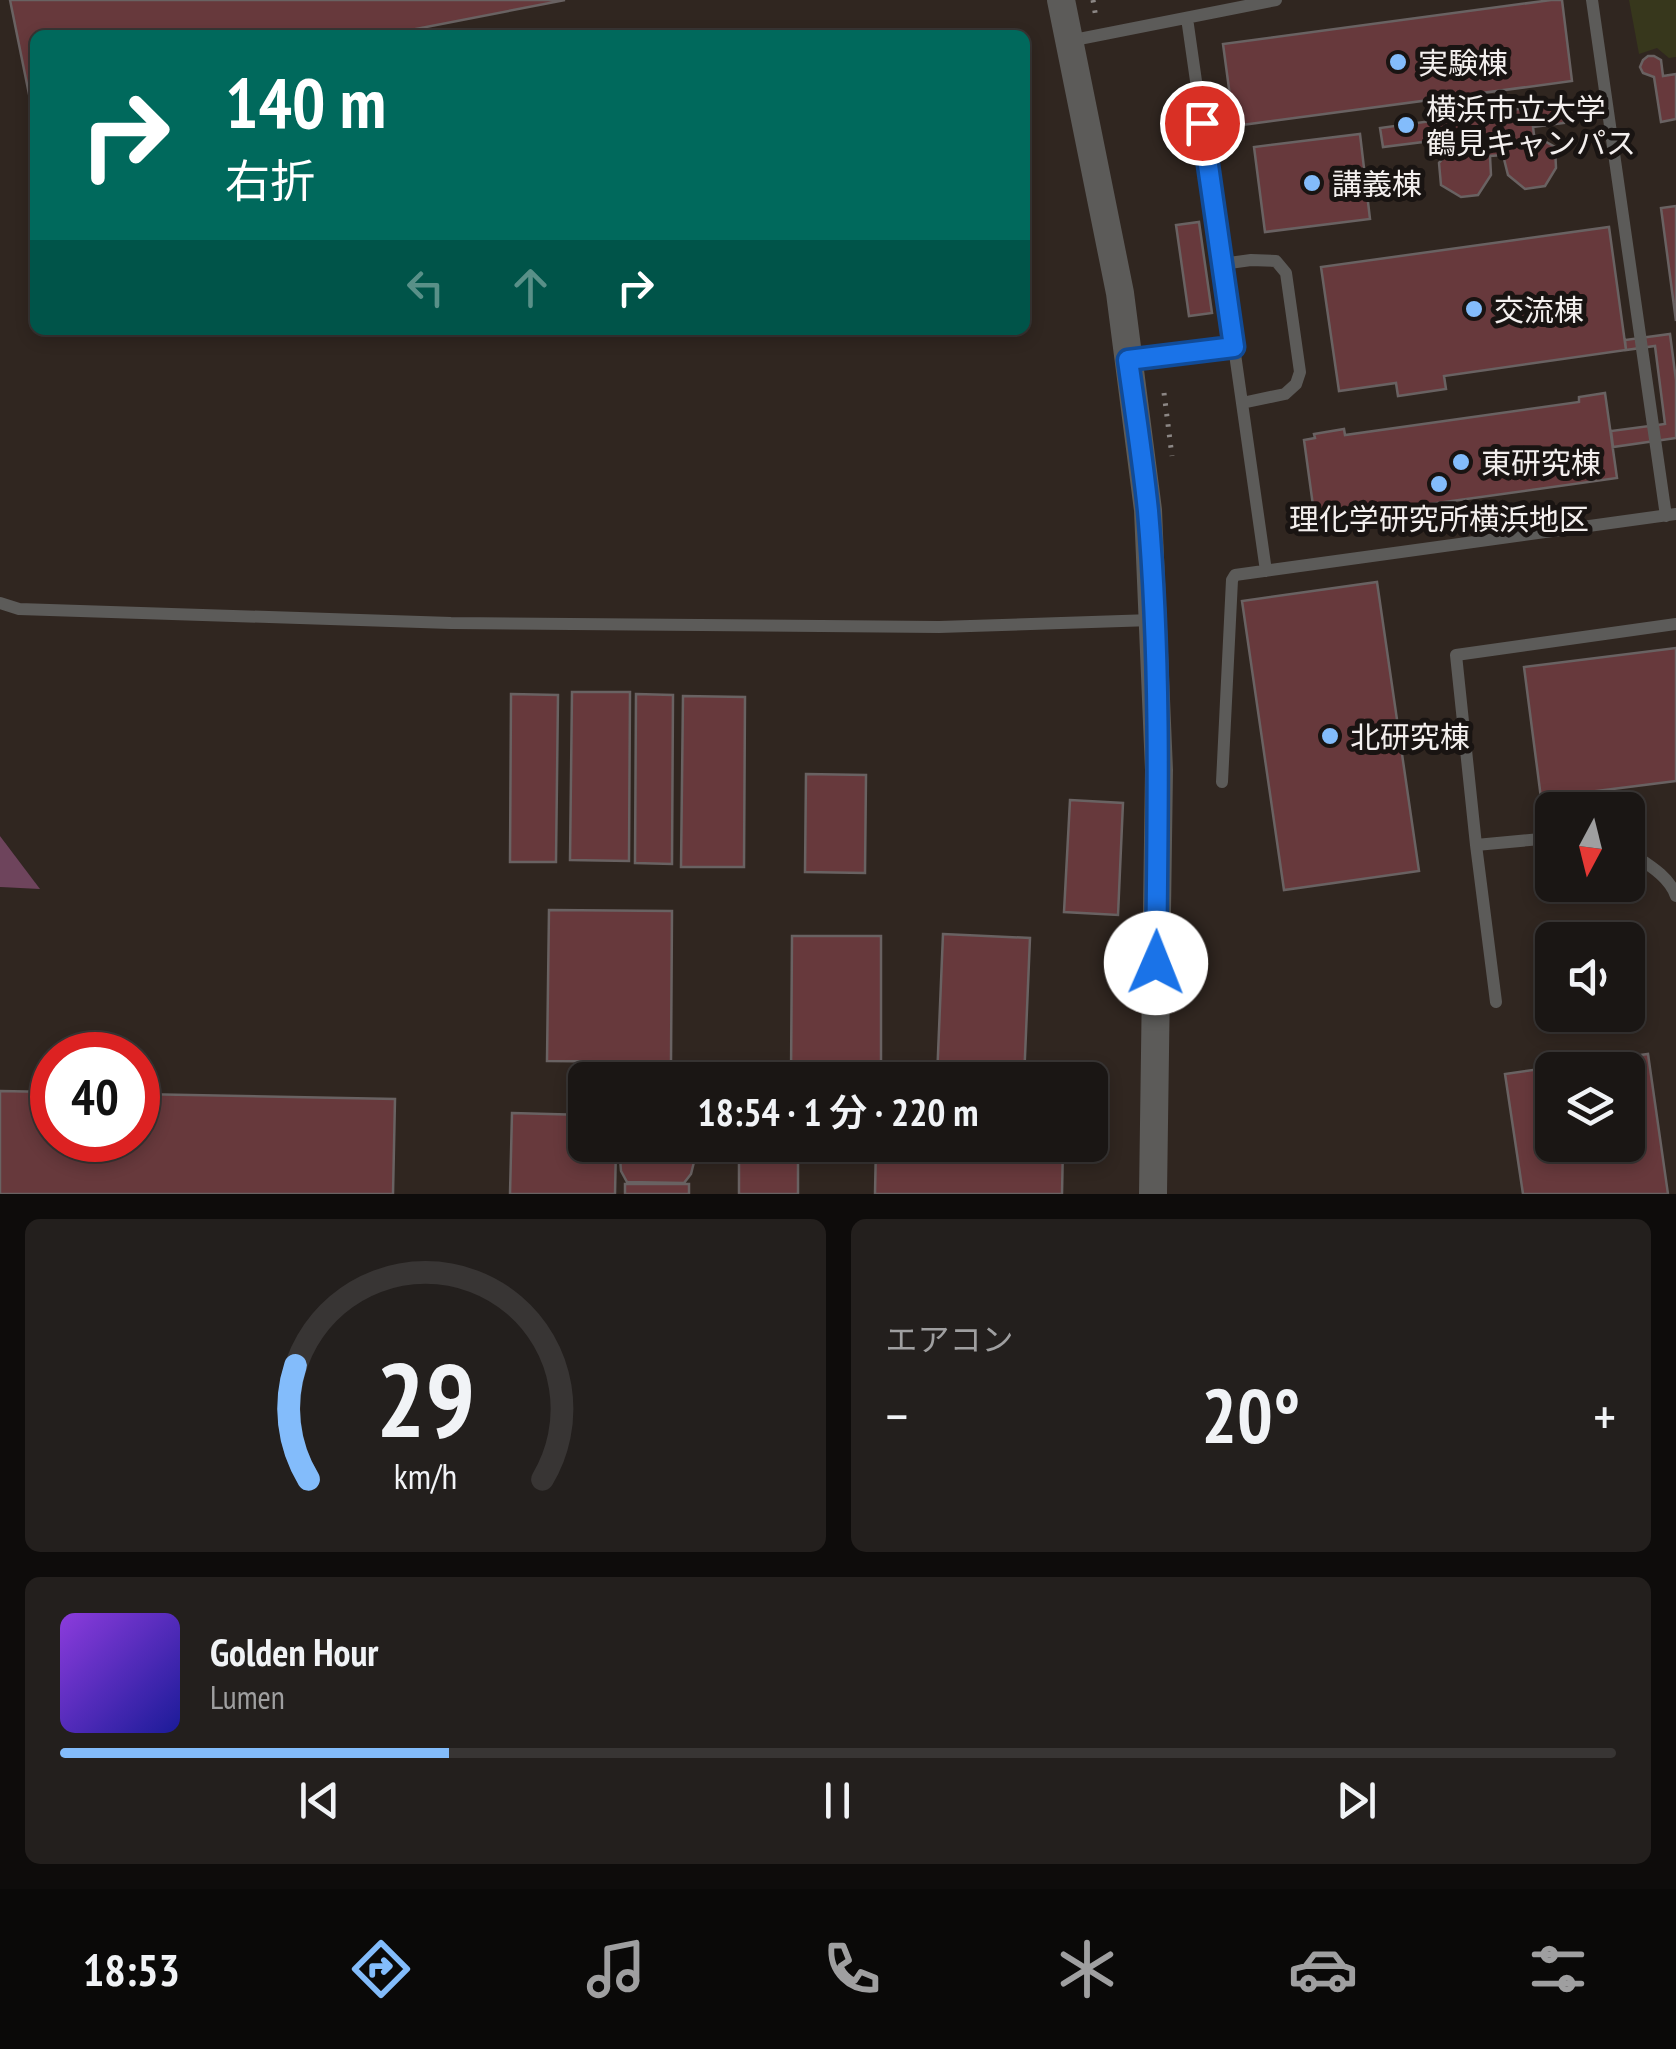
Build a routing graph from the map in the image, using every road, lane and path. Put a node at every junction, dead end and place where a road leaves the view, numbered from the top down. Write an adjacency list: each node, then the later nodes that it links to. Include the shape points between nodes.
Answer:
1 (1061, 0): 5 (street)
2 (1276, 0): 4 (lane)
3 (1592, 0): 10 (lane)
4 (1187, 18): 5 (lane); 6 (lane)
5 (1069, 42): 8 (street)
6 (1222, 264): 7 (lane); 9 (lane, via 1276,261 1286,273 1298,351 1296,384 1285,394)
7 (1234, 347): 8 (lane); 9 (lane)
8 (1128, 360): 13 (street)
9 (1242, 402): 11 (lane)
10 (1671, 515): 11 (lane)
11 (1266, 571): 15 (lane, via 1232,580)
12 (0, 603): 13 (lane, via 19,609 451,623 940,627)
13 (1154, 620): 21 (street, via 1159,770)
14 (1676, 624): 17 (lane, via 1456,655)
15 (1222, 782)
16 (1535, 840): 17 (lane)
17 (1476, 845): 20 (lane)
18 (1645, 863): 19 (lane)
19 (1676, 896)
20 (1496, 1002)
21 (1153, 1194)

